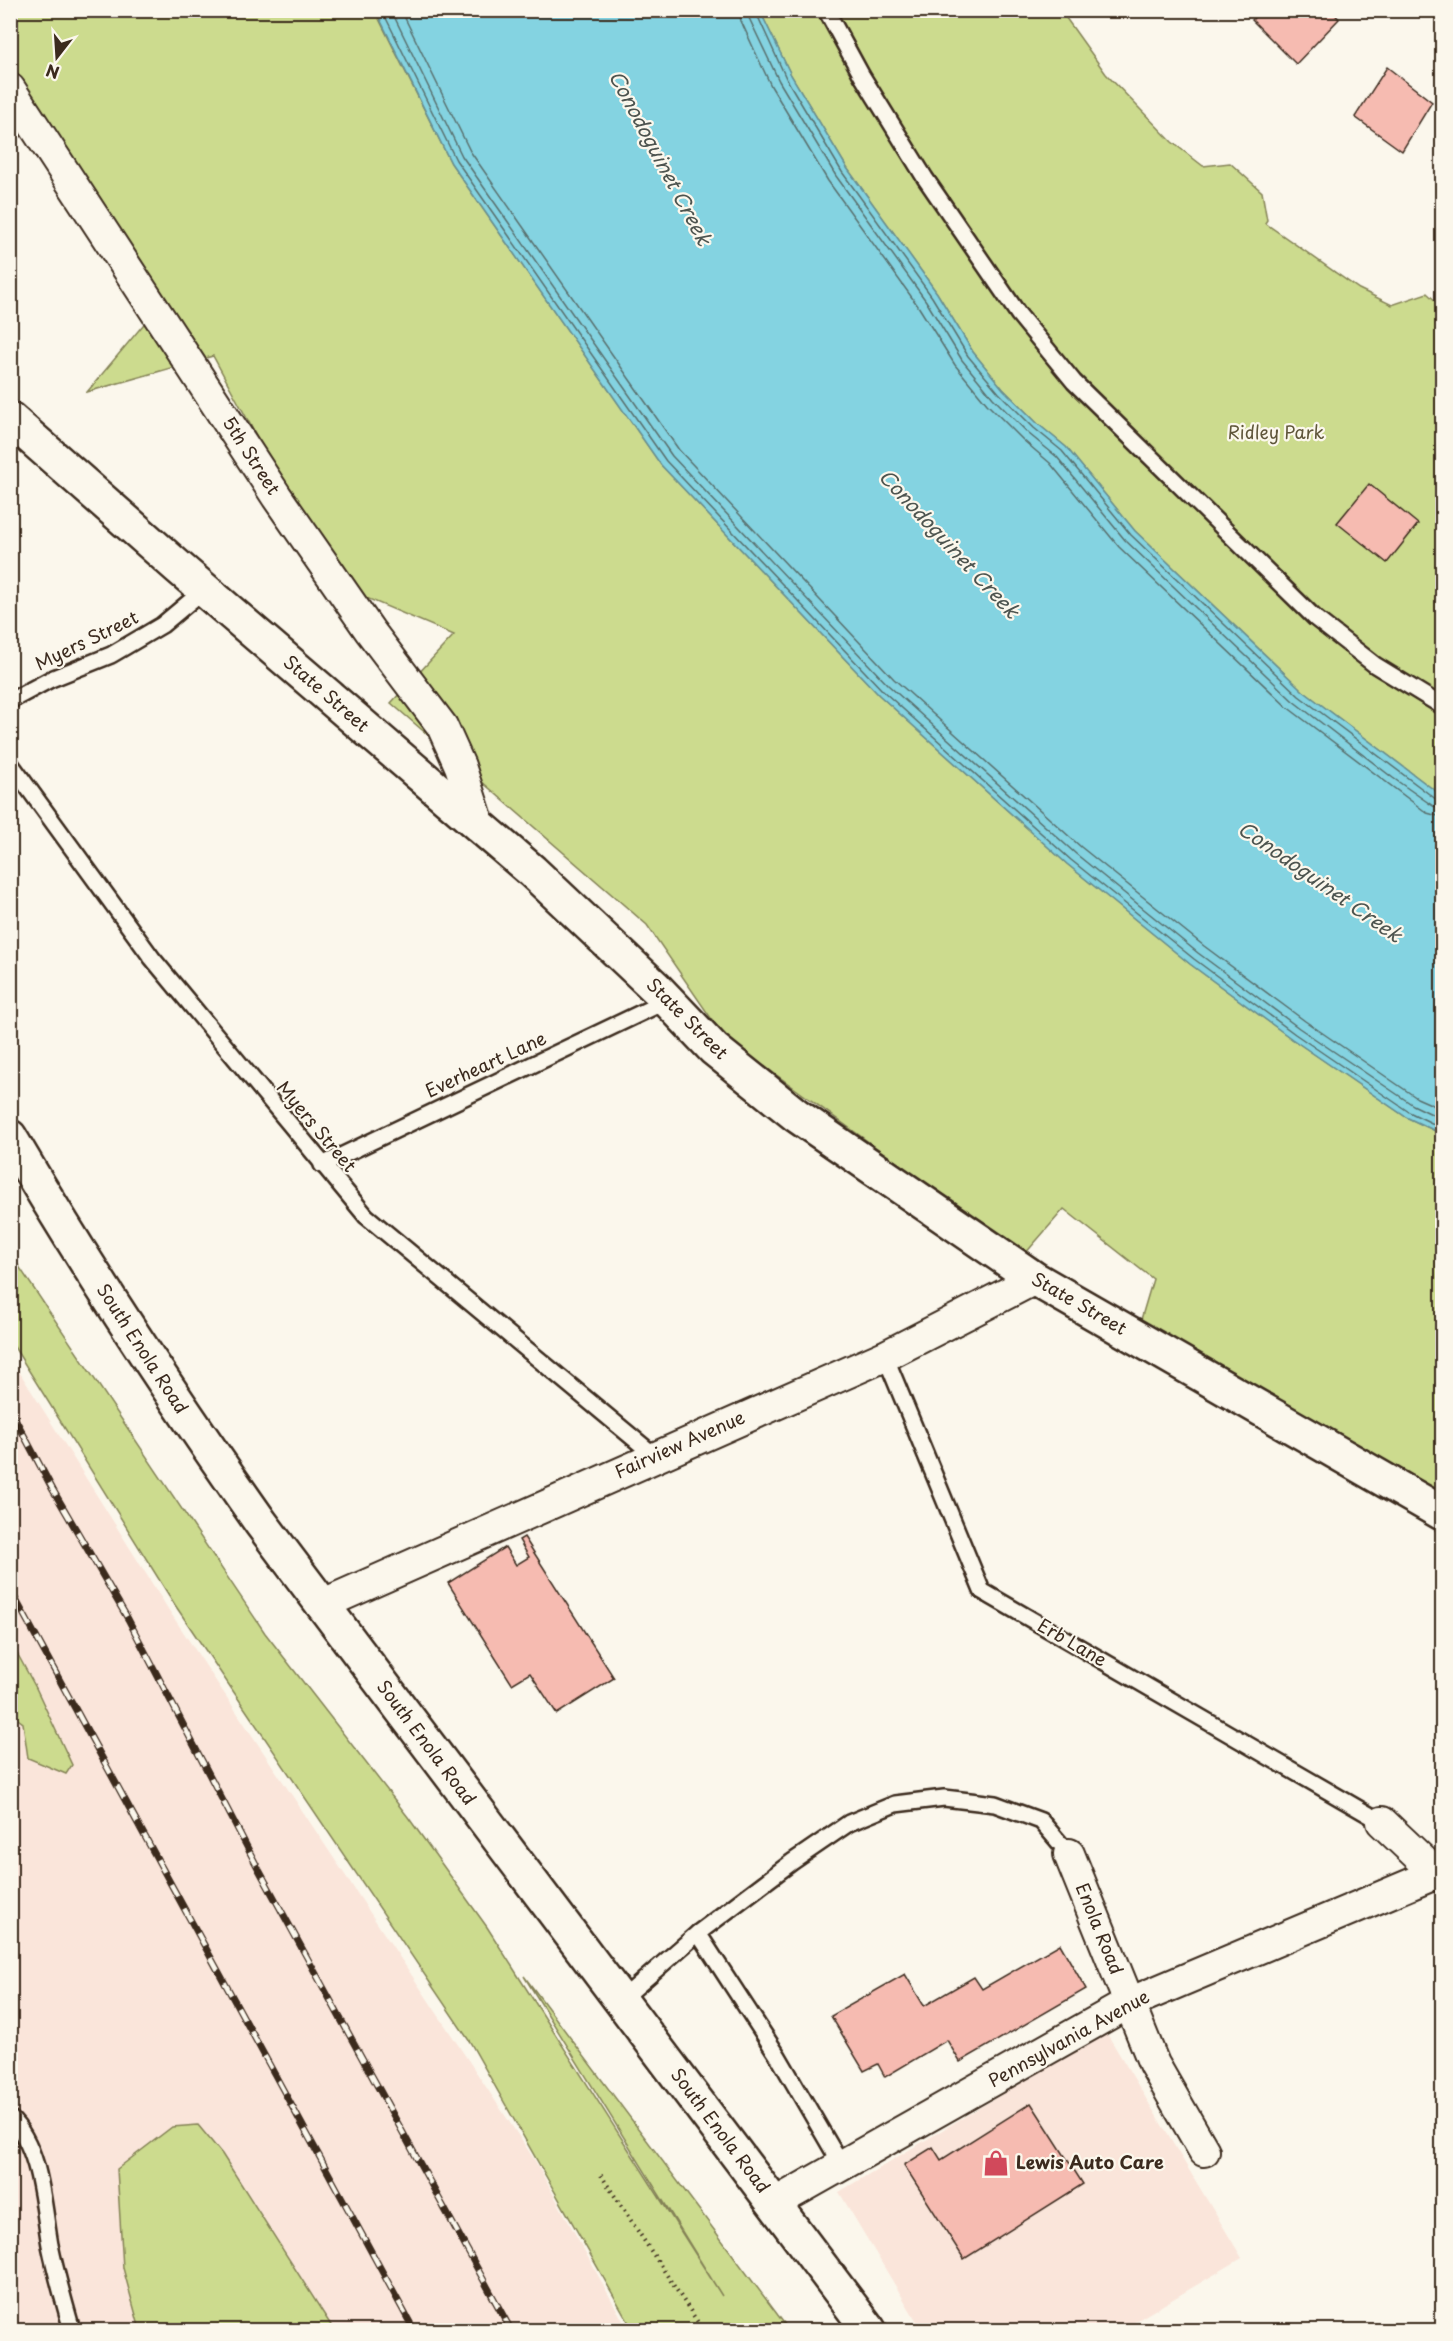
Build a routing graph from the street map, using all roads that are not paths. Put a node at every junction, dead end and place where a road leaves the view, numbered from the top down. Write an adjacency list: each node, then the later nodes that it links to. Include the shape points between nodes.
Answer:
1 (826, 10): 6 (lane, via 926,178 1019,315 1074,382 1315,618 1375,665)
2 (12, 95): 8 (street, 5th Street, via 277,497 442,726)
3 (10, 419): 4 (main road, State Street)
4 (205, 589): 5 (lane, Myers Street, via 162,625 119,650); 8 (main road, State Street)
5 (10, 701)
6 (1443, 706)
7 (10, 764): 11 (lane, Myers Street, via 152,958)
8 (480, 827): 9 (main road, State Street)
9 (668, 1000): 11 (lane, Everheart Lane); 12 (main road, State Street, via 714,1049 796,1114)
10 (10, 1137): 16 (main road, South Enola Road, via 59,1221 202,1440)
11 (322, 1165): 14 (lane, Myers Street, via 366,1216)
12 (1035, 1279): 13 (street, Fairview Avenue); 15 (main road, State Street)
13 (885, 1356): 14 (street, Fairview Avenue); 17 (lane, Erb Lane, via 982,1591)
14 (655, 1456): 16 (street, Fairview Avenue)
15 (1443, 1514)
16 (321, 1605): 21 (main road, South Enola Road)
17 (1382, 1822): 19 (street, Erb Lane)
18 (1069, 1854): 20 (lane, via 1041,1821 995,1804 944,1798 895,1804 849,1823); 22 (street, Enola Road)
19 (1440, 1867): 22 (street, Pennsylvania Avenue)
20 (698, 1933): 21 (lane); 25 (lane, via 778,2056)
21 (621, 2000): 26 (main road, South Enola Road)
22 (1129, 2003): 24 (street, Enola Road, via 1154,2064); 25 (street, Pennsylvania Avenue)
23 (10, 2118): 27 (lane, via 27,2139 41,2184 51,2246)
24 (1204, 2151)
25 (842, 2166): 26 (street, Pennsylvania Avenue)
26 (775, 2204): 28 (main road, South Enola Road)
27 (72, 2331)
28 (869, 2331)

